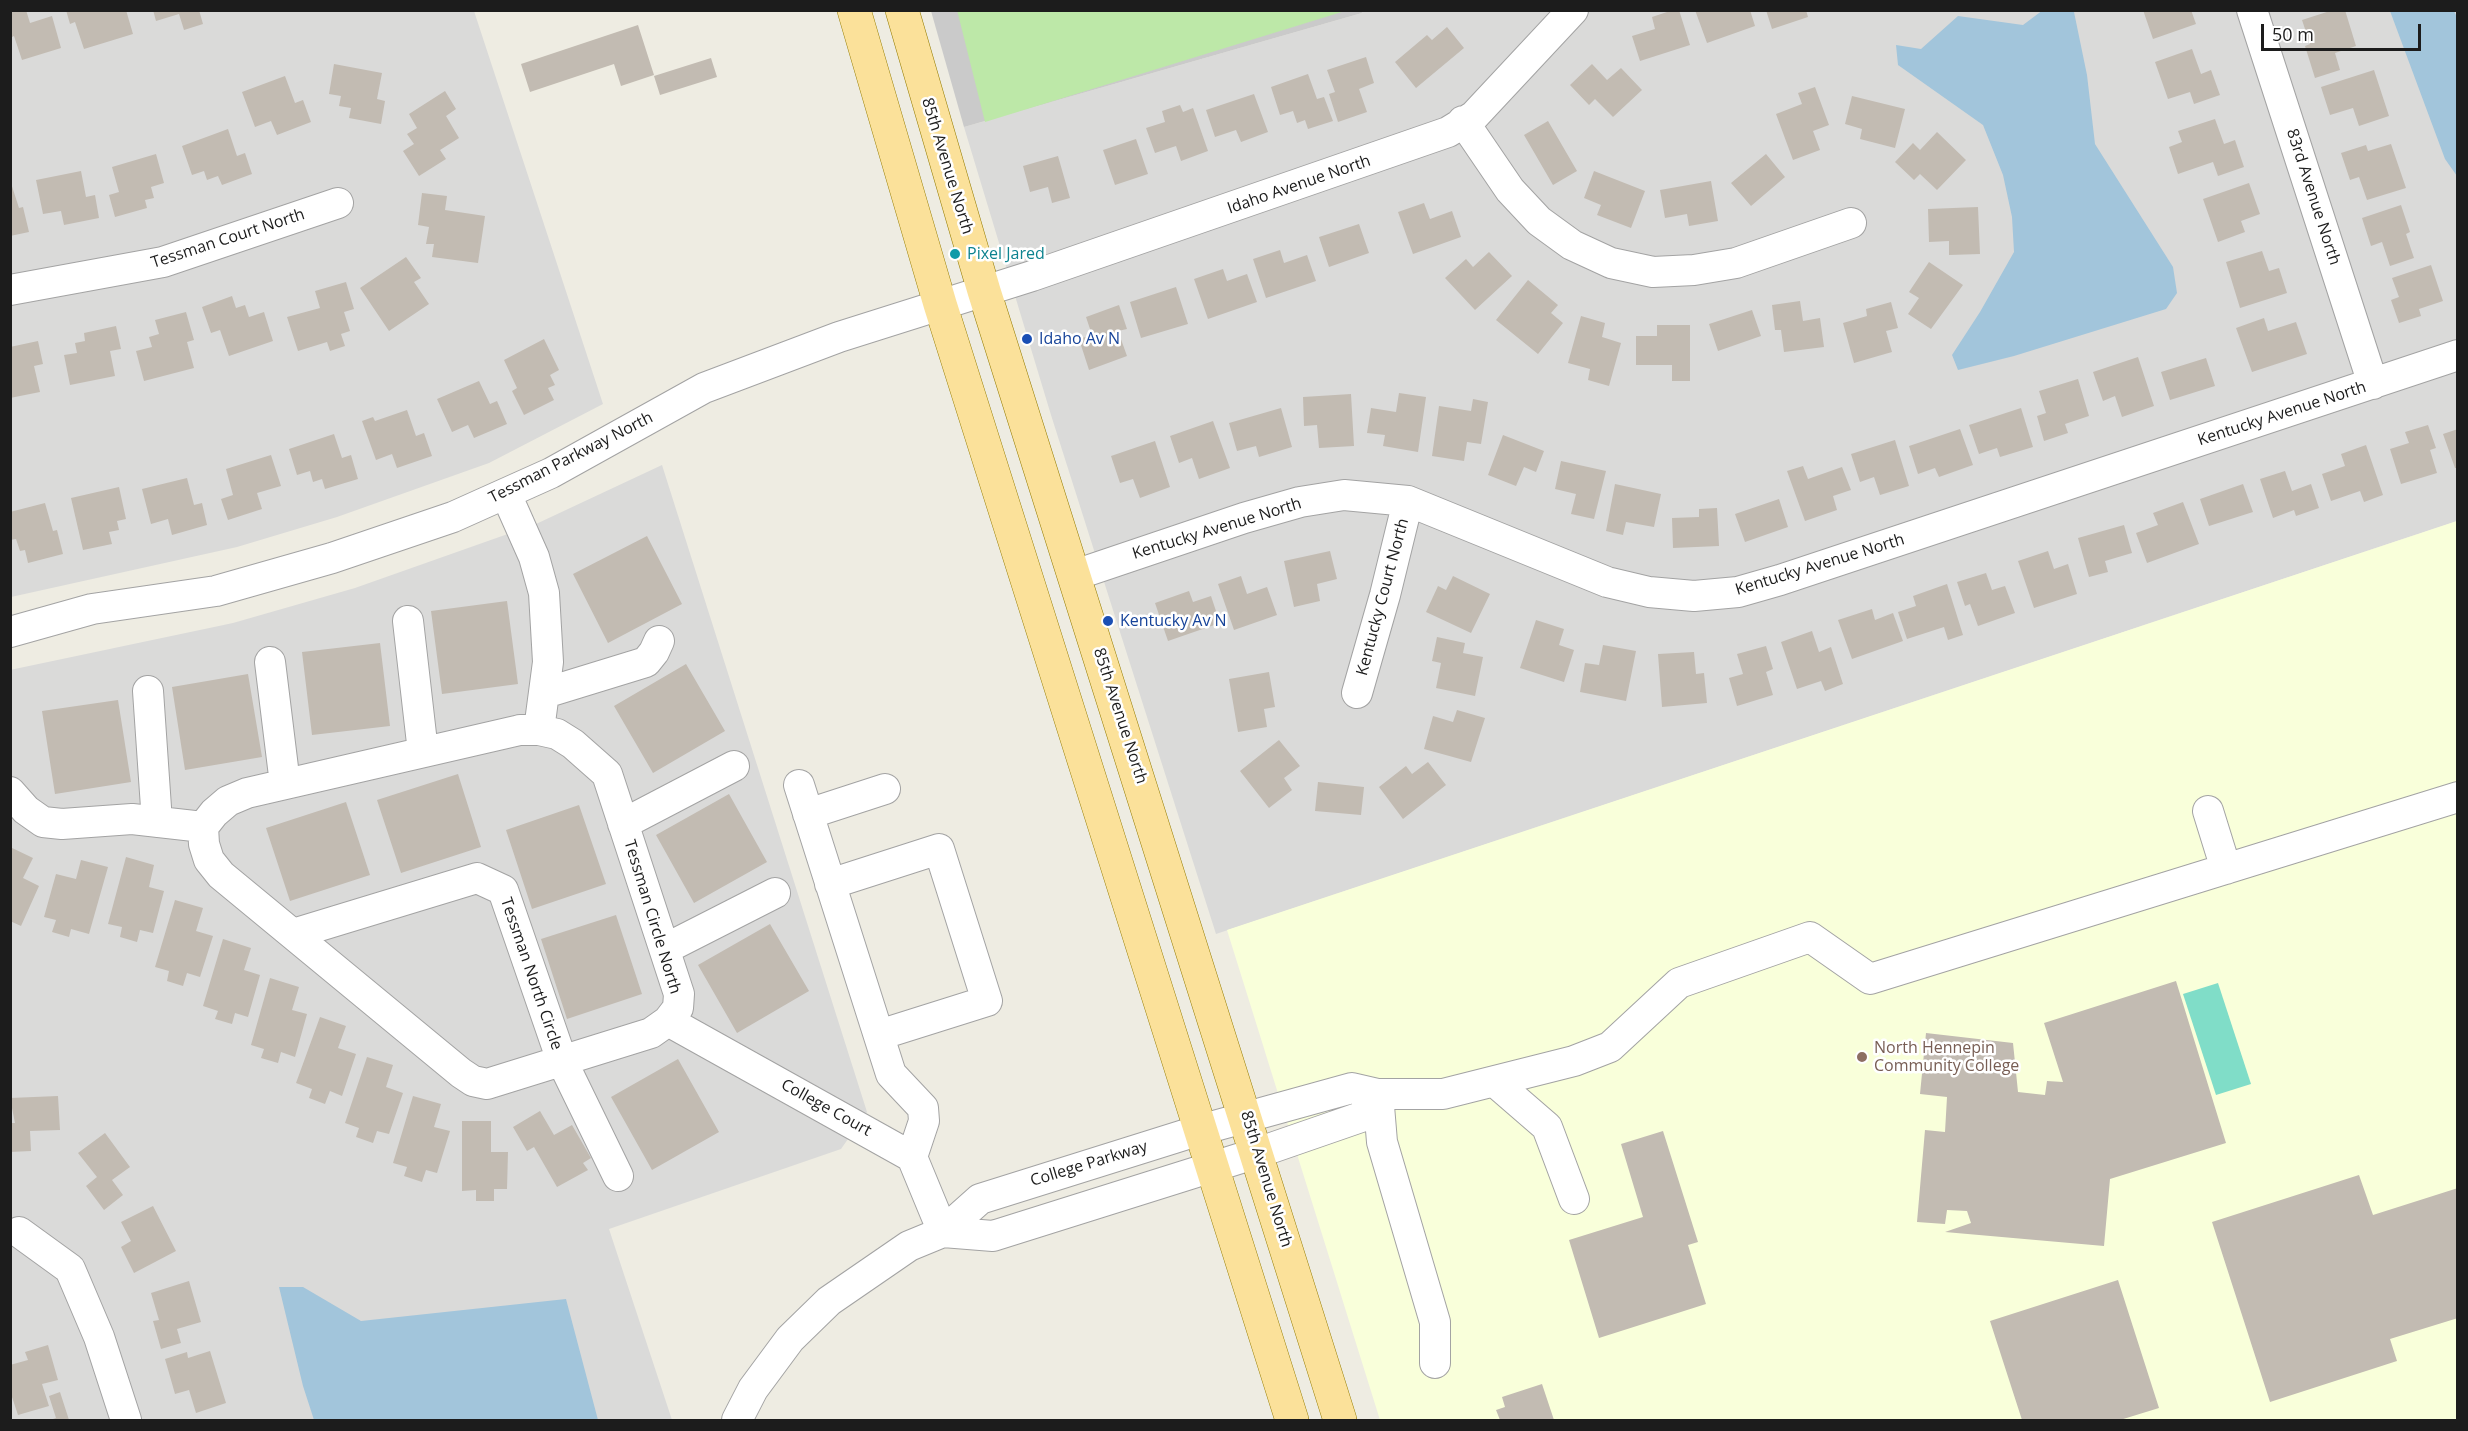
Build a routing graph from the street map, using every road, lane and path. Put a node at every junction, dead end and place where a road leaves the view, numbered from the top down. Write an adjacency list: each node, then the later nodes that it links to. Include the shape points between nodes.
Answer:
1 (854, 10): 10 (main road)
2 (902, 10): 9 (main road, 85th Avenue North)
3 (2252, 10): 12 (street, 83rd Avenue North)
4 (1572, 11): 5 (street, Idaho Avenue North, via 1496,94)
5 (1463, 122): 7 (street, via 1510,190 1539,221 1572,245 1611,263 1653,272 1736,263); 9 (street, Idaho Avenue North, via 1419,144)
6 (338, 203): 8 (street, Tessman Court North, via 163,262)
7 (1851, 223)
8 (10, 290)
9 (984, 291): 10 (street, Tessman Parkway North); 15 (main road, 85th Avenue North)
10 (940, 304): 13 (street, Tessman Parkway North, via 704,388); 47 (main road)
11 (2457, 355): 12 (street, Kentucky Avenue North)
12 (2373, 384): 14 (street, Kentucky Avenue North, via 1738,592 1694,596 1649,592 1607,582)
13 (506, 494): 17 (street, Tessman Parkway North, via 453,517 332,558 216,591 92,609); 21 (street, via 534,556 544,593 548,638)
14 (1408, 501): 15 (street, Kentucky Avenue North, via 1344,495 1299,502); 22 (street, Kentucky Court North)
15 (1075, 575): 46 (main road, 85th Avenue North)
16 (408, 621): 24 (street)
17 (10, 632)
18 (658, 641): 21 (street, via 646,662)
19 (270, 662): 26 (street)
20 (148, 691): 33 (street)
21 (545, 693): 23 (street)
22 (1357, 693)
23 (539, 730): 24 (street, Tessman Circle North, via 520,730); 34 (street, Tessman Circle North, via 557,734 573,744 607,774)
24 (423, 752): 26 (street, Tessman Circle North)
25 (734, 766): 34 (street)
26 (285, 784): 35 (street, Tessman Circle North, via 228,801)
27 (799, 785): 32 (street)
28 (885, 789): 32 (street)
29 (10, 792): 33 (street, via 43,822)
30 (2457, 797): 36 (street)
31 (2208, 811): 36 (street)
32 (808, 814): 37 (street)
33 (157, 822): 35 (street)
34 (623, 824): 40 (street, Tessman Circle North)
35 (203, 827): 39 (street, Tessman Circle North, via 209,860 221,875)
36 (2226, 868): 44 (street, College Parkway, via 1870,979 1810,938 1679,982 1610,1047 1575,1061)
37 (830, 884): 42 (street); 42 (street, via 939,849 987,1000)
38 (775, 893): 40 (street)
39 (293, 934): 43 (street, Tessman Circle North, via 473,1081 487,1084); 43 (street, Tessman North Circle, via 477,878 503,890)
40 (665, 949): 41 (street, Tessman Circle North, via 680,994 678,1008)
41 (669, 1021): 43 (street, Tessman Circle North, via 651,1033); 49 (street, College Court)
42 (879, 1035): 49 (street, via 891,1074 923,1108 924,1120)
43 (561, 1061): 51 (street, Tessman North Circle)
44 (1495, 1082): 45 (street, College Parkway, via 1443,1094); 52 (street, via 1547,1127)
45 (1378, 1094): 46 (street, College Parkway, via 1352,1088); 48 (street, College Parkway, via 1361,1117); 55 (street, via 1382,1142 1435,1322)
46 (1246, 1117): 47 (street, College Parkway); 48 (main road, 85th Avenue North)
47 (1200, 1130): 50 (main road); 54 (street, College Parkway, via 980,1199)
48 (1257, 1153): 50 (street, College Parkway); 59 (main road, 85th Avenue North)
49 (912, 1157): 54 (street)
50 (1212, 1165): 54 (street, College Parkway, via 993,1236); 58 (main road)
51 (618, 1176)
52 (1575, 1199)
53 (19, 1232): 56 (street, via 70,1269 93,1320)
54 (943, 1232): 57 (street, College Parkway, via 909,1246 829,1301 790,1339 753,1389)
55 (1435, 1363)
56 (126, 1420)
57 (737, 1420)
58 (1292, 1420)
59 (1340, 1420)

